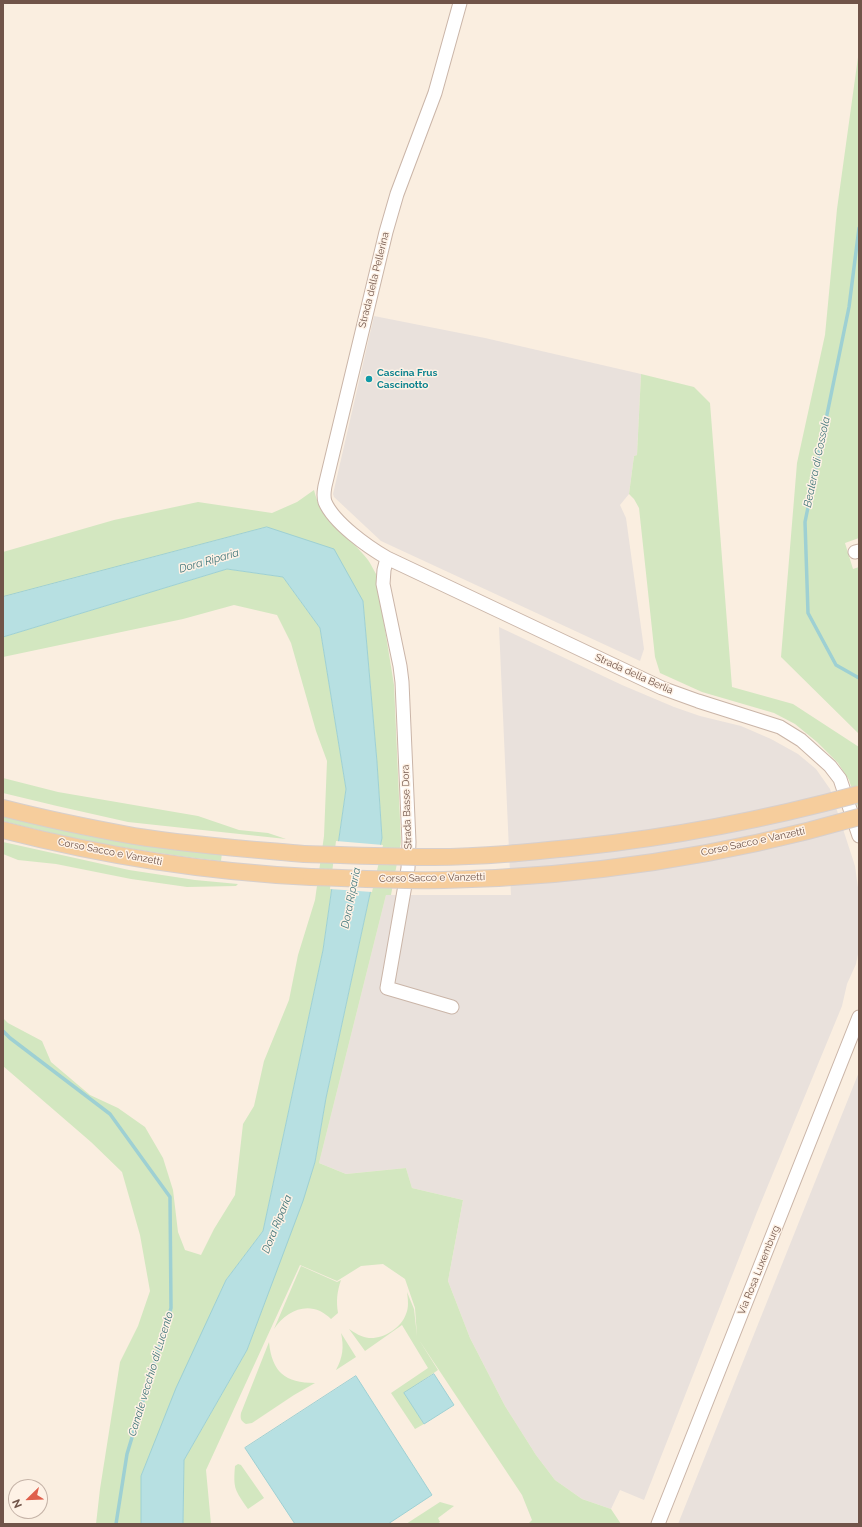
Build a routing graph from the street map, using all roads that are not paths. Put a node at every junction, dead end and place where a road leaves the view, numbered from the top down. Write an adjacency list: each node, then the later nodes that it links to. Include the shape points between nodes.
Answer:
1 (460, 3): 2 (street, Strada della Pellerina, via 435,93 397,194 386,232 323,494 328,507 339,521)
2 (368, 547): 3 (street, Strada della Berlia)
3 (387, 558): 8 (street, Strada della Berlia, via 662,688 780,727 801,740 834,770 840,779); 9 (street, Strada Basse Dora, via 383,584 402,682 409,842 408,868 387,988)
4 (859, 794): 5 (main road, Corso Sacco e Vanzetti, bridge, via 762,818 623,842 547,851 435,857 304,854 220,847 135,836)
5 (3, 808)
6 (859, 817): 7 (main road, Corso Sacco e Vanzetti, bridge, via 767,841 701,854 557,874 444,880 311,877 216,870 121,856)
7 (3, 830)
8 (859, 836)
9 (452, 1007)
10 (859, 1017): 11 (street, Via Rosa Luxemburg)
11 (658, 1524)

